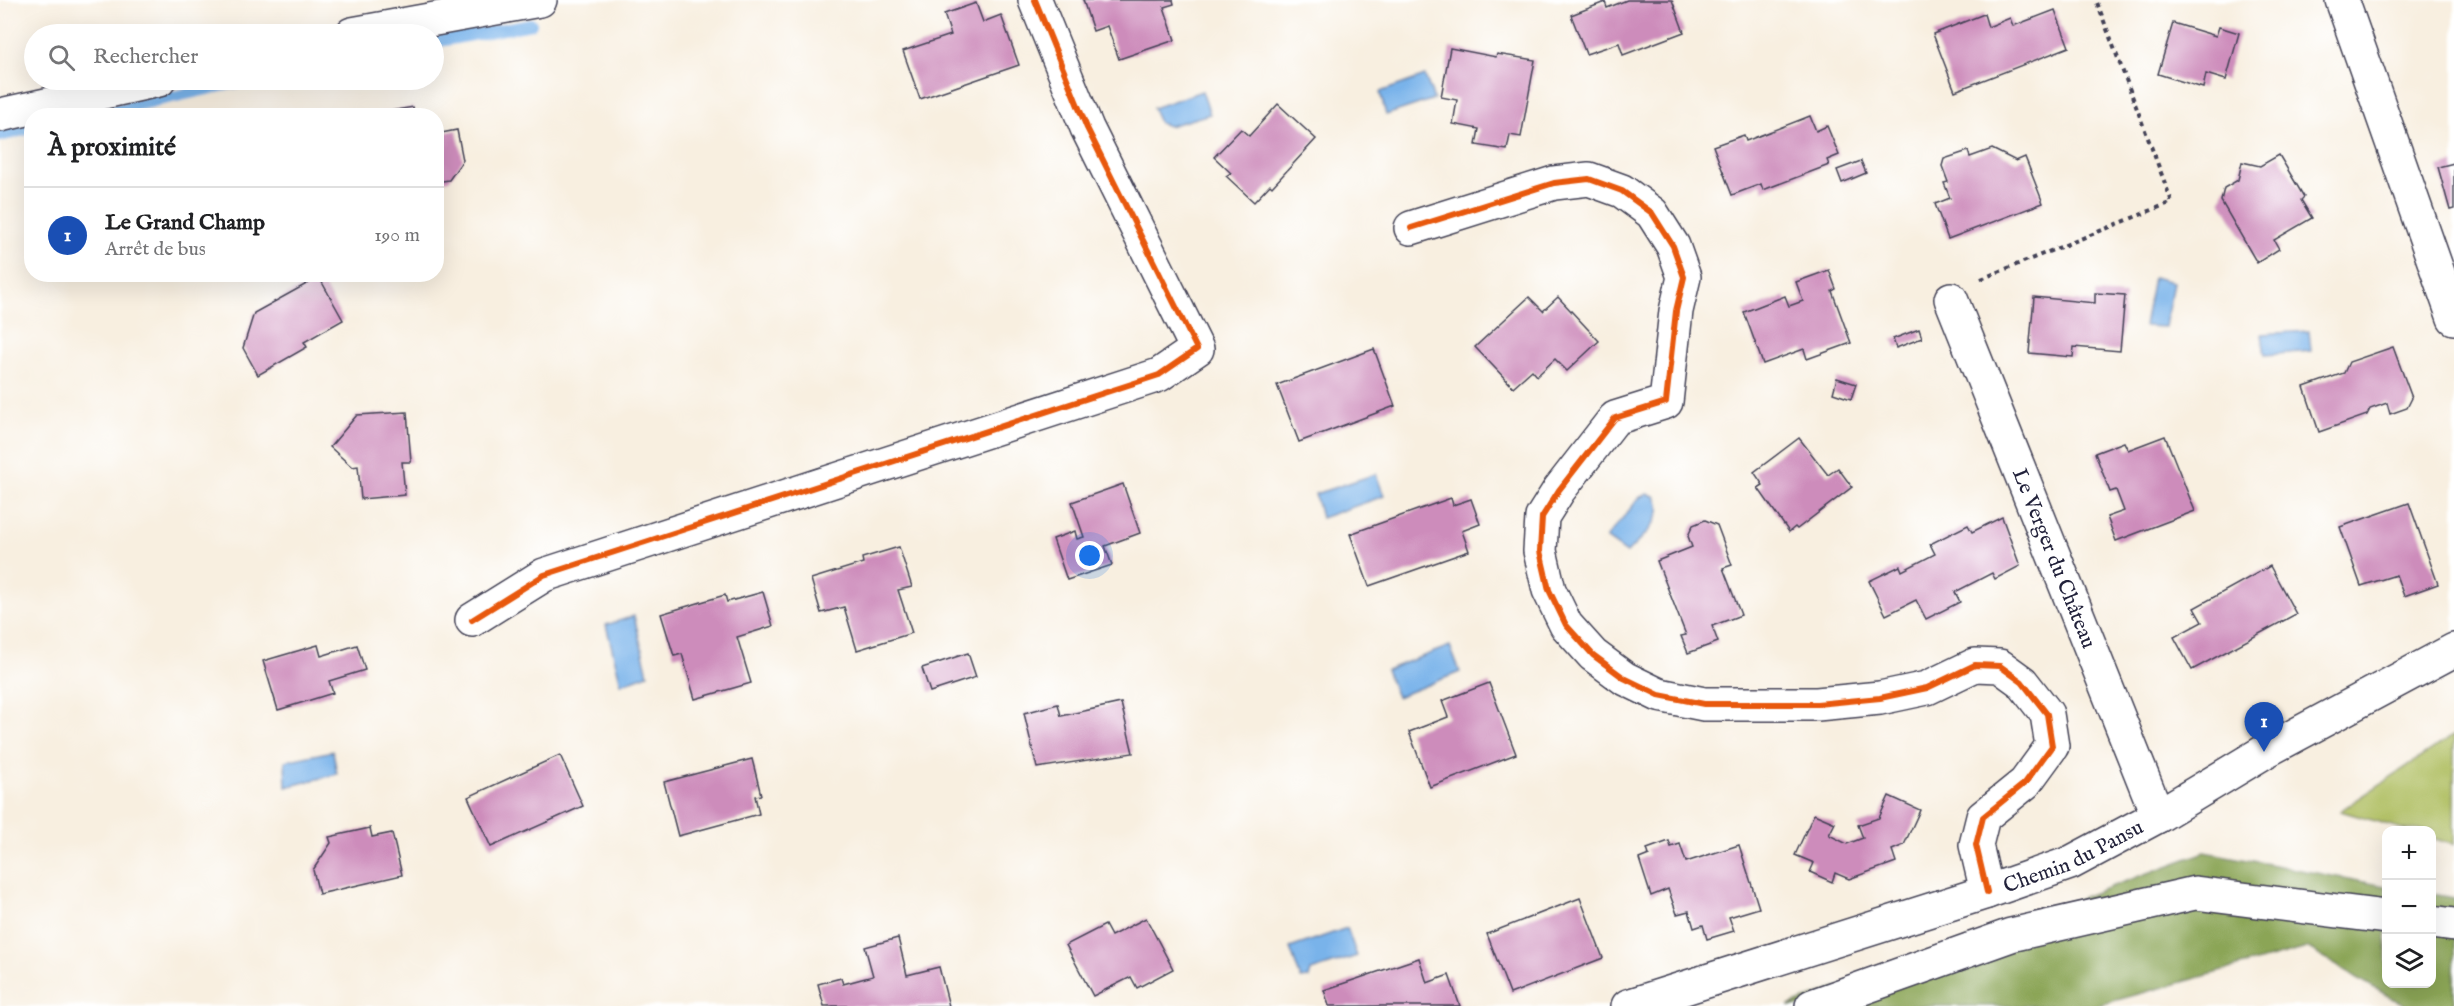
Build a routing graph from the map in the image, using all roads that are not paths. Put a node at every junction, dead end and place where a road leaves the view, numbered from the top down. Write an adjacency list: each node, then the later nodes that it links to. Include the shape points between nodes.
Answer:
1 (540, 0): 4 (street)
2 (1035, 0): 12 (street, via 1087,128 1197,349 1159,375 544,574)
3 (2342, 0): 11 (street)
4 (407, 24)
5 (114, 90): 6 (street)
6 (32, 108)
7 (24, 110): 8 (street)
8 (0, 115)
9 (1411, 228): 15 (street, via 1554,183 1589,179 1623,191 1652,213 1673,246 1684,277 1676,311 1666,402 1615,418 1558,490 1542,517 1540,551 1553,599 1566,625 1593,655 1624,678 1659,695 1704,704 1817,704 1880,698 1927,688 1976,665 2000,666 2022,682 2047,714 2052,746 2025,783 1983,817 1976,845)
10 (1951, 299): 14 (street, Le Verger du Château)
11 (2454, 318)
12 (472, 620)
13 (2454, 650): 14 (street, Chemin du Pansu, via 2264,752)
14 (2158, 816): 15 (street, Chemin du Pansu, via 2070,863)
15 (1987, 892): 19 (street, Chemin du Pansu)
16 (2382, 916): 20 (street, via 2195,893 2011,935)
17 (2436, 923): 18 (street)
18 (2454, 925)
19 (1628, 1006)
20 (1812, 1006)

